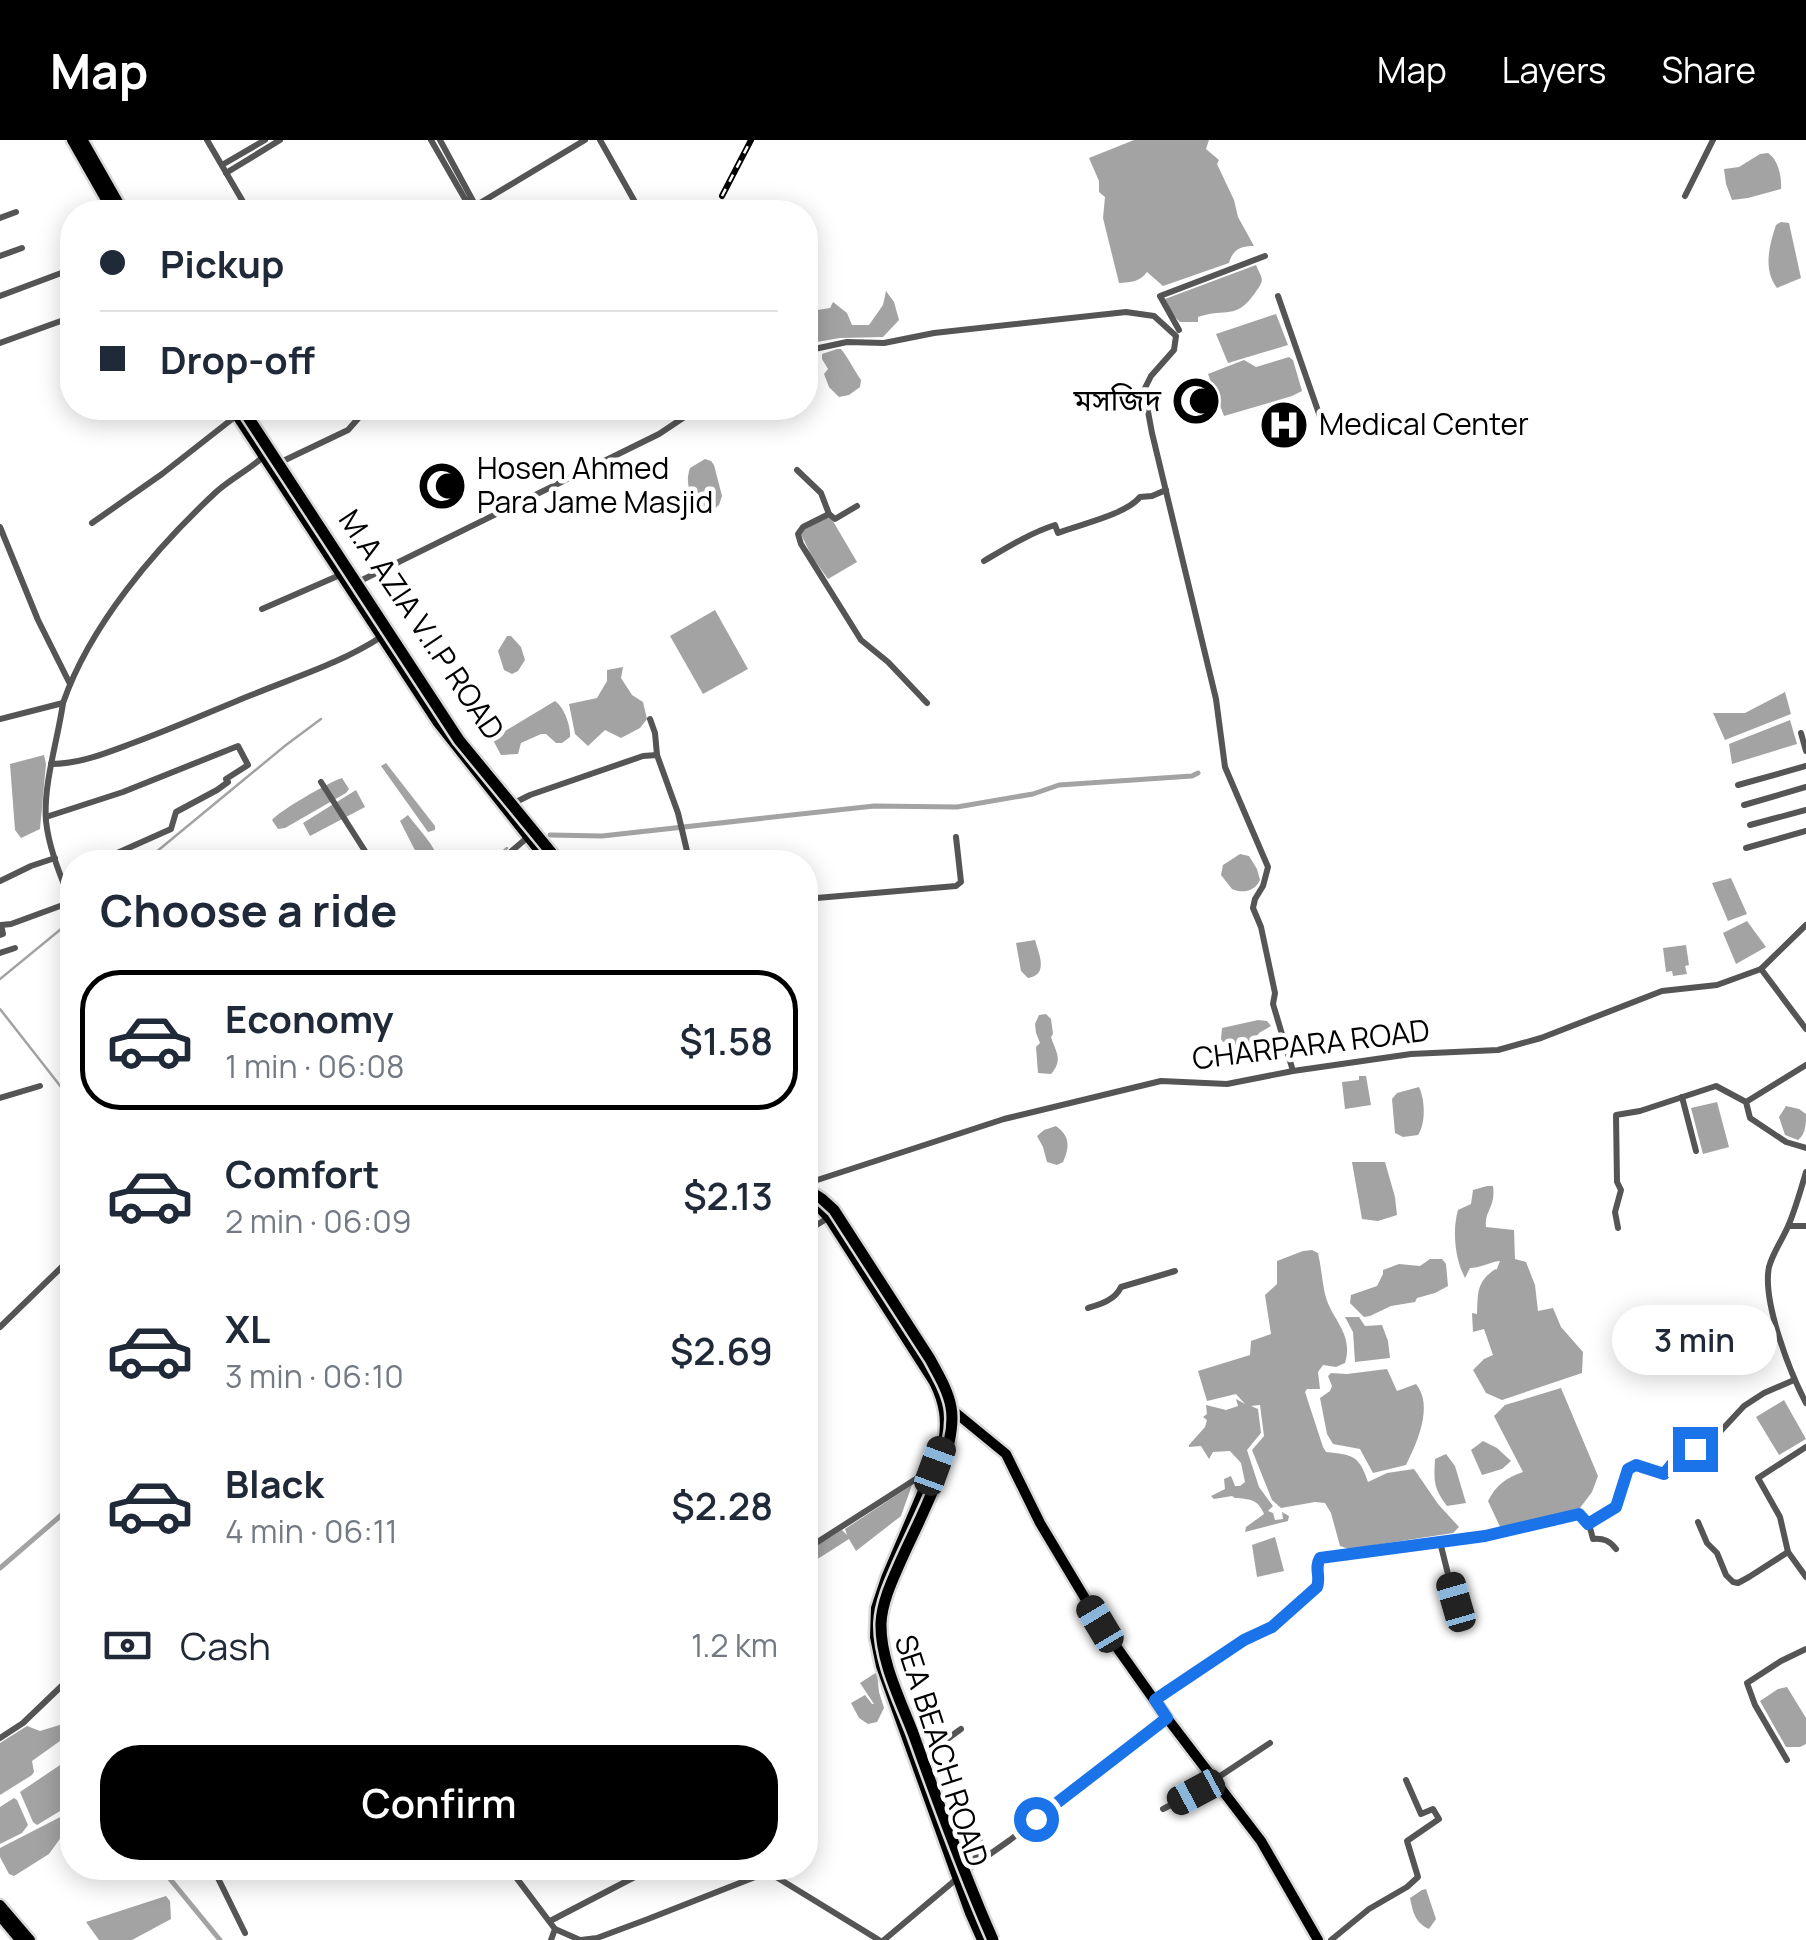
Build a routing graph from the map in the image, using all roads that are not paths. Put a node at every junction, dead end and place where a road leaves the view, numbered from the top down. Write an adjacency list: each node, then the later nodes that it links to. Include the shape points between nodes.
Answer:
1 (79, 140): 12 (highway)
2 (207, 140): 10 (street)
3 (265, 140): 10 (street)
4 (280, 140): 10 (street)
5 (431, 140): 14 (street)
6 (440, 140): 15 (street)
7 (585, 140): 16 (street)
8 (600, 140): 17 (street)
9 (1713, 140): 11 (street)
10 (224, 169): 13 (street)
11 (1685, 196)
12 (113, 200)
13 (242, 200)
14 (466, 200)
15 (472, 200)
16 (491, 200)
17 (634, 200)
18 (16, 212): 19 (street)
19 (0, 218)
20 (22, 248): 21 (street)
21 (0, 256)
22 (1265, 256): 27 (street, via 1160,296)
23 (60, 274): 24 (street)
24 (0, 296)
25 (1278, 296): 37 (street)
26 (60, 321): 28 (street)
27 (1179, 330)
28 (0, 343)
29 (818, 347): 41 (street, via 1126,312 1154,316 1176,336 1174,350 1144,390)
30 (226, 420): 44 (street)
31 (245, 420): 38 (main road)
32 (246, 420): 77 (highway, bridge, via 455,743)
33 (246, 420): 78 (highway, bridge, via 459,740)
34 (248, 420): 39 (main road, M.A AZIA V.I.P ROAD)
35 (357, 420): 39 (street)
36 (681, 420): 48 (street)
37 (1324, 430)
38 (265, 456): 47 (main road); 51 (street, via 218,491 150,559)
39 (283, 460): 48 (main road, M.A AZIA V.I.P ROAD)
40 (797, 470): 43 (street, via 821,493)
41 (1166, 490): 46 (street, via 1082,526 1058,533 1055,525 1044,528); 93 (street, via 1216,699 1225,767 1268,868 1253,908)
42 (858, 506): 43 (street, via 835,518)
43 (829, 514): 53 (street, via 803,526 801,544 861,640)
44 (92, 523)
45 (0, 527): 51 (street)
46 (984, 562)
47 (340, 575): 48 (main road); 49 (street)
48 (353, 585): 50 (main road); 64 (main road, M.A AZIA V.I.P ROAD)
49 (262, 609)
50 (381, 637): 59 (street, via 180,726 78,762); 70 (main road, via 452,744)
51 (70, 684): 52 (street)
52 (63, 703): 54 (street); 59 (street)
53 (927, 703)
54 (0, 719)
55 (650, 719): 58 (street)
56 (1801, 733): 57 (street)
57 (1806, 751)
58 (657, 755): 64 (street); 80 (street)
59 (51, 764): 67 (street)
60 (1806, 766): 62 (street)
61 (321, 782): 74 (street)
62 (1738, 784)
63 (1806, 787): 65 (street)
64 (516, 802): 79 (main road, M.A AZIA V.I.P ROAD)
65 (1744, 805)
66 (1806, 810): 68 (street)
67 (46, 816): 73 (street, via 238,746 248,765 176,812 171,829); 81 (street)
68 (1750, 825)
69 (1806, 831): 72 (street)
70 (528, 837): 75 (street); 76 (main road)
71 (956, 837): 84 (street, via 956,886)
72 (1746, 848)
73 (124, 850)
74 (364, 850)
75 (513, 850)
76 (539, 850)
77 (540, 850)
78 (552, 850)
79 (553, 850)
80 (687, 850)
81 (55, 858): 82 (street); 83 (street)
82 (60, 873)
83 (0, 880)
84 (818, 898)
85 (60, 908): 87 (street, via 1,925)
86 (1806, 925): 90 (street, CHARPARA ROAD)
87 (0, 936)
88 (15, 948): 89 (street)
89 (0, 953)
90 (1761, 969): 91 (street); 93 (street, CHARPARA ROAD, via 1717,985 1662,991 1498,1050)
91 (1806, 1029)
92 (1806, 1065): 97 (street)
93 (1293, 1071): 101 (street, CHARPARA ROAD, via 1227,1084 1162,1082 1004,1119)
94 (40, 1086): 96 (street)
95 (1682, 1097): 97 (street, via 1716,1086); 99 (street); 109 (street, via 1616,1115)
96 (0, 1098)
97 (1746, 1102): 98 (street, via 1750,1118)
98 (1806, 1148)
99 (1696, 1151)
100 (1806, 1172): 107 (street)
101 (818, 1184)
102 (818, 1196): 155 (highway, bridge, via 834,1210 930,1359 952,1408 948,1453 883,1606 882,1638)
103 (818, 1201): 116 (highway, bridge, via 938,1383)
104 (818, 1206): 105 (main road)
105 (829, 1218): 106 (street); 116 (main road)
106 (818, 1224)
107 (1789, 1226): 108 (street); 114 (street, via 1768,1272)
108 (1806, 1226)
109 (1618, 1228)
110 (60, 1268): 113 (street)
111 (1175, 1271): 112 (street, via 1121,1287)
112 (1088, 1308)
113 (0, 1326)
114 (1794, 1380): 115 (street); 120 (street, via 1744,1406 1664,1474 1636,1465 1628,1469 1616,1507)
115 (1806, 1403)
116 (950, 1413): 118 (main road); 129 (main road, via 1006,1454 1100,1624); 155 (highway, bridge, via 944,1452 879,1607 878,1636 950,1849)
117 (1806, 1446): 124 (street, via 1758,1478 1780,1517)
118 (939, 1469): 121 (street); 134 (main road, SEA BEACH ROAD, via 884,1624 891,1667); 140 (main road, SEA BEACH ROAD, via 886,1578 875,1636 881,1666)
119 (1698, 1522): 124 (street, via 1732,1582)
120 (1588, 1524): 122 (street, via 1579,1514); 123 (street, via 1593,1539 1611,1542)
121 (818, 1542)
122 (1440, 1542): 126 (street); 129 (street, via 1320,1558 1317,1587 1284,1617)
123 (1616, 1550)
124 (1788, 1552): 125 (street)
125 (1806, 1577)
126 (1456, 1602)
127 (1806, 1649): 135 (street, via 1747,1683)
128 (60, 1688): 132 (street)
129 (1155, 1700): 130 (main road)
130 (1167, 1718): 136 (main road); 140 (street)
131 (961, 1729): 134 (street)
132 (0, 1738)
133 (1270, 1743): 136 (street)
134 (924, 1756): 140 (main road, SEA BEACH ROAD)
135 (1787, 1760)
136 (1215, 1779): 138 (street); 156 (main road, via 1261,1841)
137 (1406, 1780): 157 (street, via 1421,1814 1433,1810 1439,1819 1407,1840 1418,1878)
138 (1163, 1809)
139 (980, 1839): 140 (street)
140 (966, 1871): 154 (street); 155 (main road, SEA BEACH ROAD)
141 (220, 1880): 149 (street)
142 (518, 1880): 148 (street)
143 (631, 1880): 148 (street)
144 (742, 1880): 153 (street)
145 (783, 1880): 154 (street)
146 (0, 1905): 151 (main road)
147 (0, 1916): 150 (main road)
148 (553, 1925): 152 (street); 153 (street)
149 (245, 1934)
150 (20, 1940)
151 (30, 1940)
152 (551, 1940)
153 (580, 1940)
154 (882, 1940)
155 (989, 1940)
156 (1318, 1940)
157 (1331, 1940)

